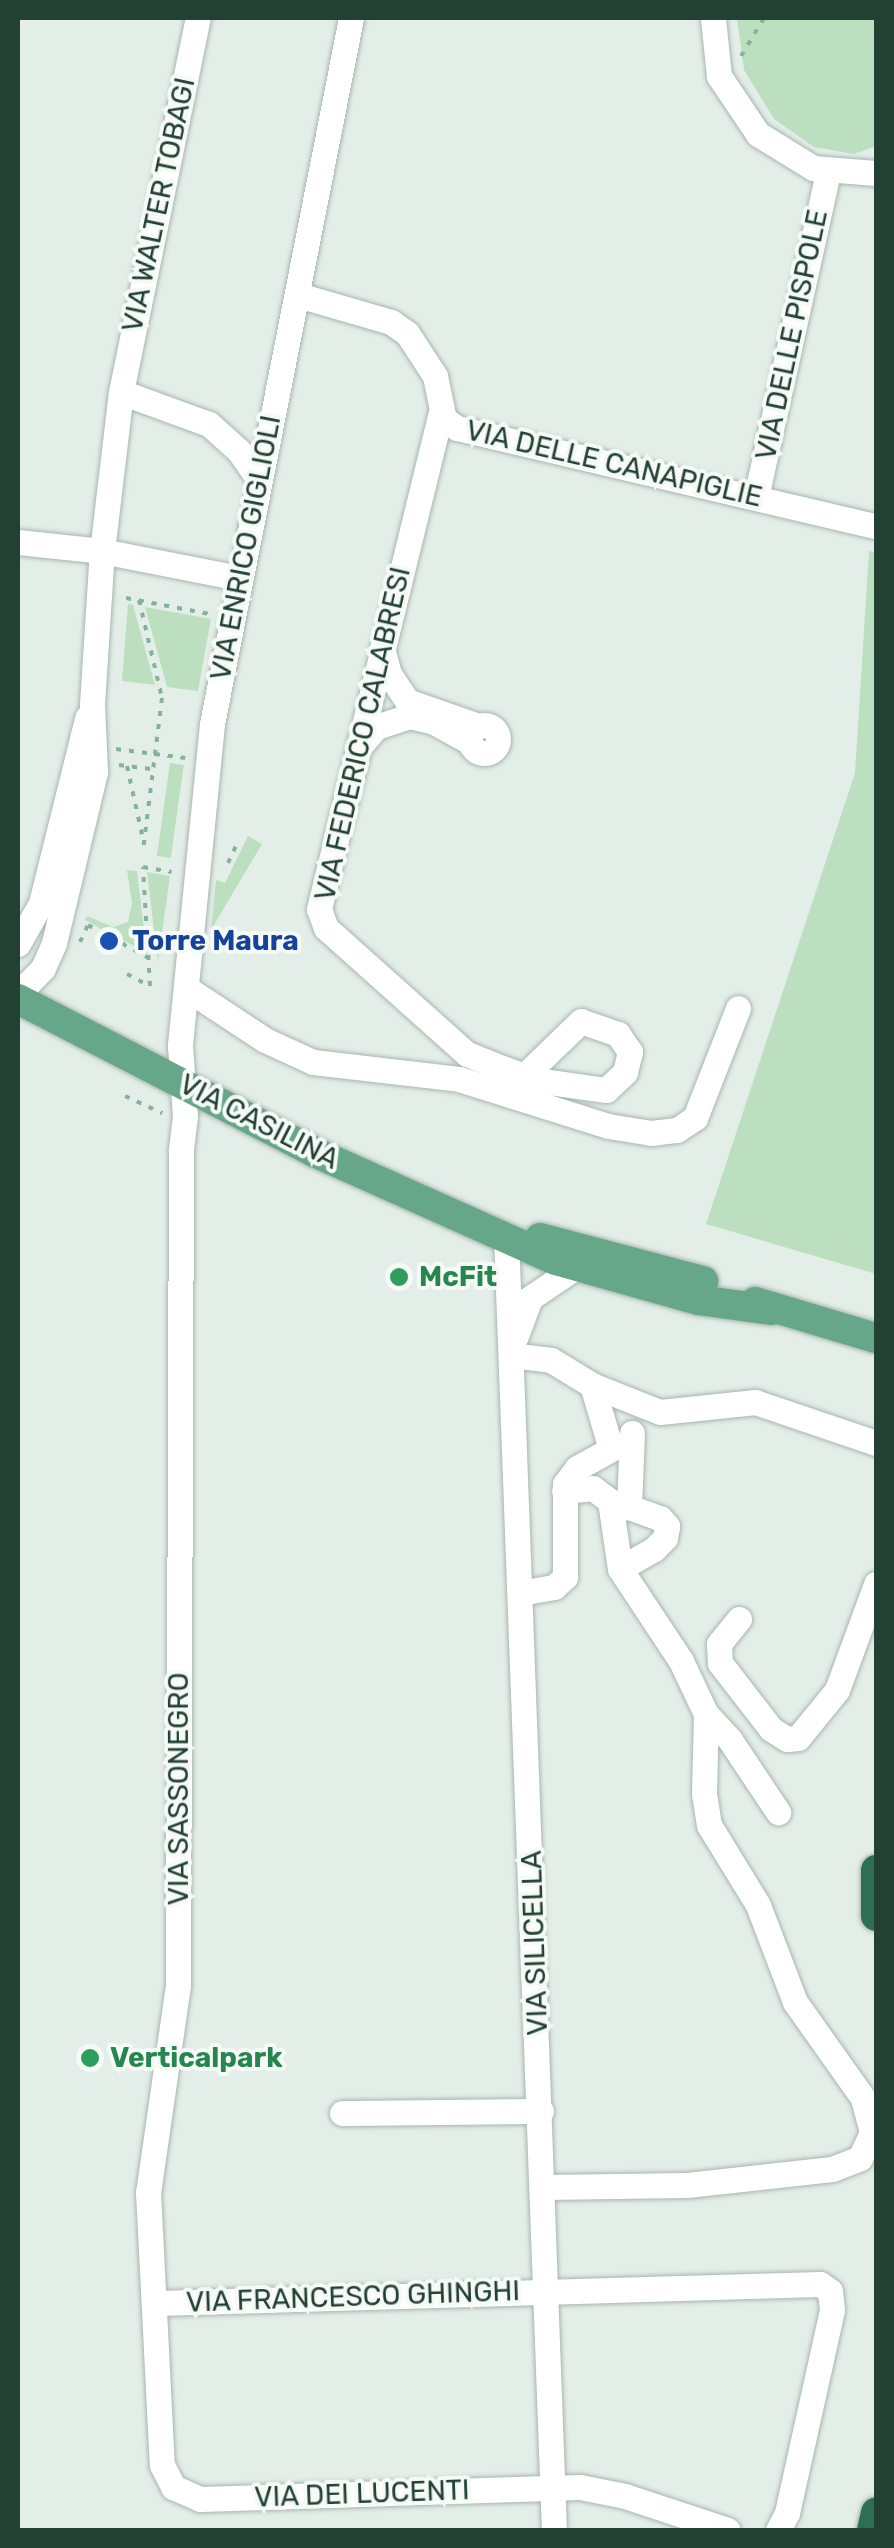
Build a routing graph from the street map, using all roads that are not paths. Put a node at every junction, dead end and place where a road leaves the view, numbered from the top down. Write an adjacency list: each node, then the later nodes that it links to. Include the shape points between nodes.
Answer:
1 (198, 18): 7 (street, VIA WALTER TOBAGI)
2 (351, 18): 6 (street, VIA ENRICO GIGLIOLI)
3 (712, 18): 4 (street, via 723,86 769,143)
4 (828, 172): 5 (street); 10 (street, VIA DELLE PISPOLE)
5 (876, 174)
6 (298, 295): 8 (street, VIA DELLE CANAPIGLIE, via 407,332 435,376); 9 (street, VIA ENRICO GIGLIOLI)
7 (120, 392): 9 (street, via 209,424); 13 (street, VIA WALTER TOBAGI)
8 (441, 412): 10 (street, VIA DELLE CANAPIGLIE, via 460,429); 15 (street, VIA FEDERICO CALABRESI)
9 (258, 478): 14 (street, VIA ENRICO GIGLIOLI)
10 (756, 497): 11 (street, VIA DELLE CANAPIGLIE)
11 (876, 526)
12 (18, 542): 13 (street)
13 (102, 551): 14 (street); 17 (street, VIA WALTER TOBAGI)
14 (240, 578): 22 (street, VIA ENRICO GIGLIOLI, via 208,749)
15 (382, 648): 16 (street, VIA FEDERICO CALABRESI); 18 (street)
16 (370, 696): 18 (street); 20 (street, VIA FEDERICO CALABRESI)
17 (92, 704): 21 (street, VIA WALTER TOBAGI, via 41,903); 23 (street, VIA WALTER TOBAGI, via 96,761 81,840 50,954)
18 (408, 708): 19 (street); 20 (street, via 376,727)
19 (474, 734)
20 (356, 753): 25 (street, VIA FEDERICO CALABRESI, via 320,902 323,924 453,1045)
21 (18, 944)
22 (186, 988): 24 (street, via 264,1040 313,1062 459,1079 651,1133 678,1130 695,1118); 26 (street, VIA ENRICO GIGLIOLI)
23 (18, 996): 26 (main road, VIA CASILINA)
24 (738, 1008)
25 (524, 1076)
26 (183, 1084): 27 (main road, VIA CASILINA, via 314,1152); 53 (street, VIA SASSONEGRO, via 178,1984 166,2092 149,2164 150,2273)
27 (506, 1234): 28 (main road, VIA CASILINA); 29 (main road, VIA CASILINA, via 642,1262); 33 (street, VIA SILICELLA)
28 (576, 1267): 29 (main road, VIA CASILINA, via 717,1304); 33 (street, VIA SILICELLA, via 530,1298)
29 (772, 1310): 30 (main road, VIA CASILINA)
30 (845, 1332): 31 (main road, VIA CASILINA); 32 (main road)
31 (876, 1338)
32 (876, 1350)
33 (511, 1355): 34 (street, via 542,1357); 43 (street, VIA SILICELLA)
34 (592, 1384): 35 (street); 38 (street)
35 (660, 1412): 36 (street); 37 (street, via 755,1402)
36 (632, 1433): 38 (street); 40 (street)
37 (876, 1443)
38 (611, 1449): 39 (street, via 577,1468)
39 (564, 1491): 40 (street, via 593,1488); 43 (street, via 565,1577 554,1587)
40 (621, 1508): 41 (street); 41 (street, via 660,1518 668,1532 645,1557)
41 (620, 1569): 45 (street, via 681,1661)
42 (876, 1584): 44 (street, via 842,1680 798,1738 771,1729 720,1663 719,1644)
43 (520, 1593): 49 (street, VIA SILICELLA)
44 (739, 1619)
45 (706, 1714): 46 (street); 51 (street, via 709,1825 758,1904 794,2002 863,2098 870,2144 860,2158 832,2169 687,2185)
46 (778, 1812)
47 (876, 1870): 48 (highway)
48 (876, 1916)
49 (541, 2111): 50 (street); 51 (street, VIA SILICELLA)
50 (342, 2114)
51 (544, 2187): 52 (street, VIA SILICELLA)
52 (548, 2291): 53 (street, VIA FRANCESCO GHINGHI); 55 (street, VIA SILICELLA); 59 (street, VIA FRANCESCO GHINGHI, via 811,2283 830,2291 832,2310)
53 (157, 2303): 54 (street, VIA SASSONEGRO, via 162,2457)
54 (173, 2487): 55 (street, VIA DEI LUCENTI, via 210,2499)
55 (554, 2488): 57 (street, VIA SILICELLA); 58 (street, VIA DEI LUCENTI, via 607,2491)
56 (876, 2512): 60 (highway)
57 (554, 2530)
58 (728, 2530)
59 (778, 2530)
60 (872, 2530)

